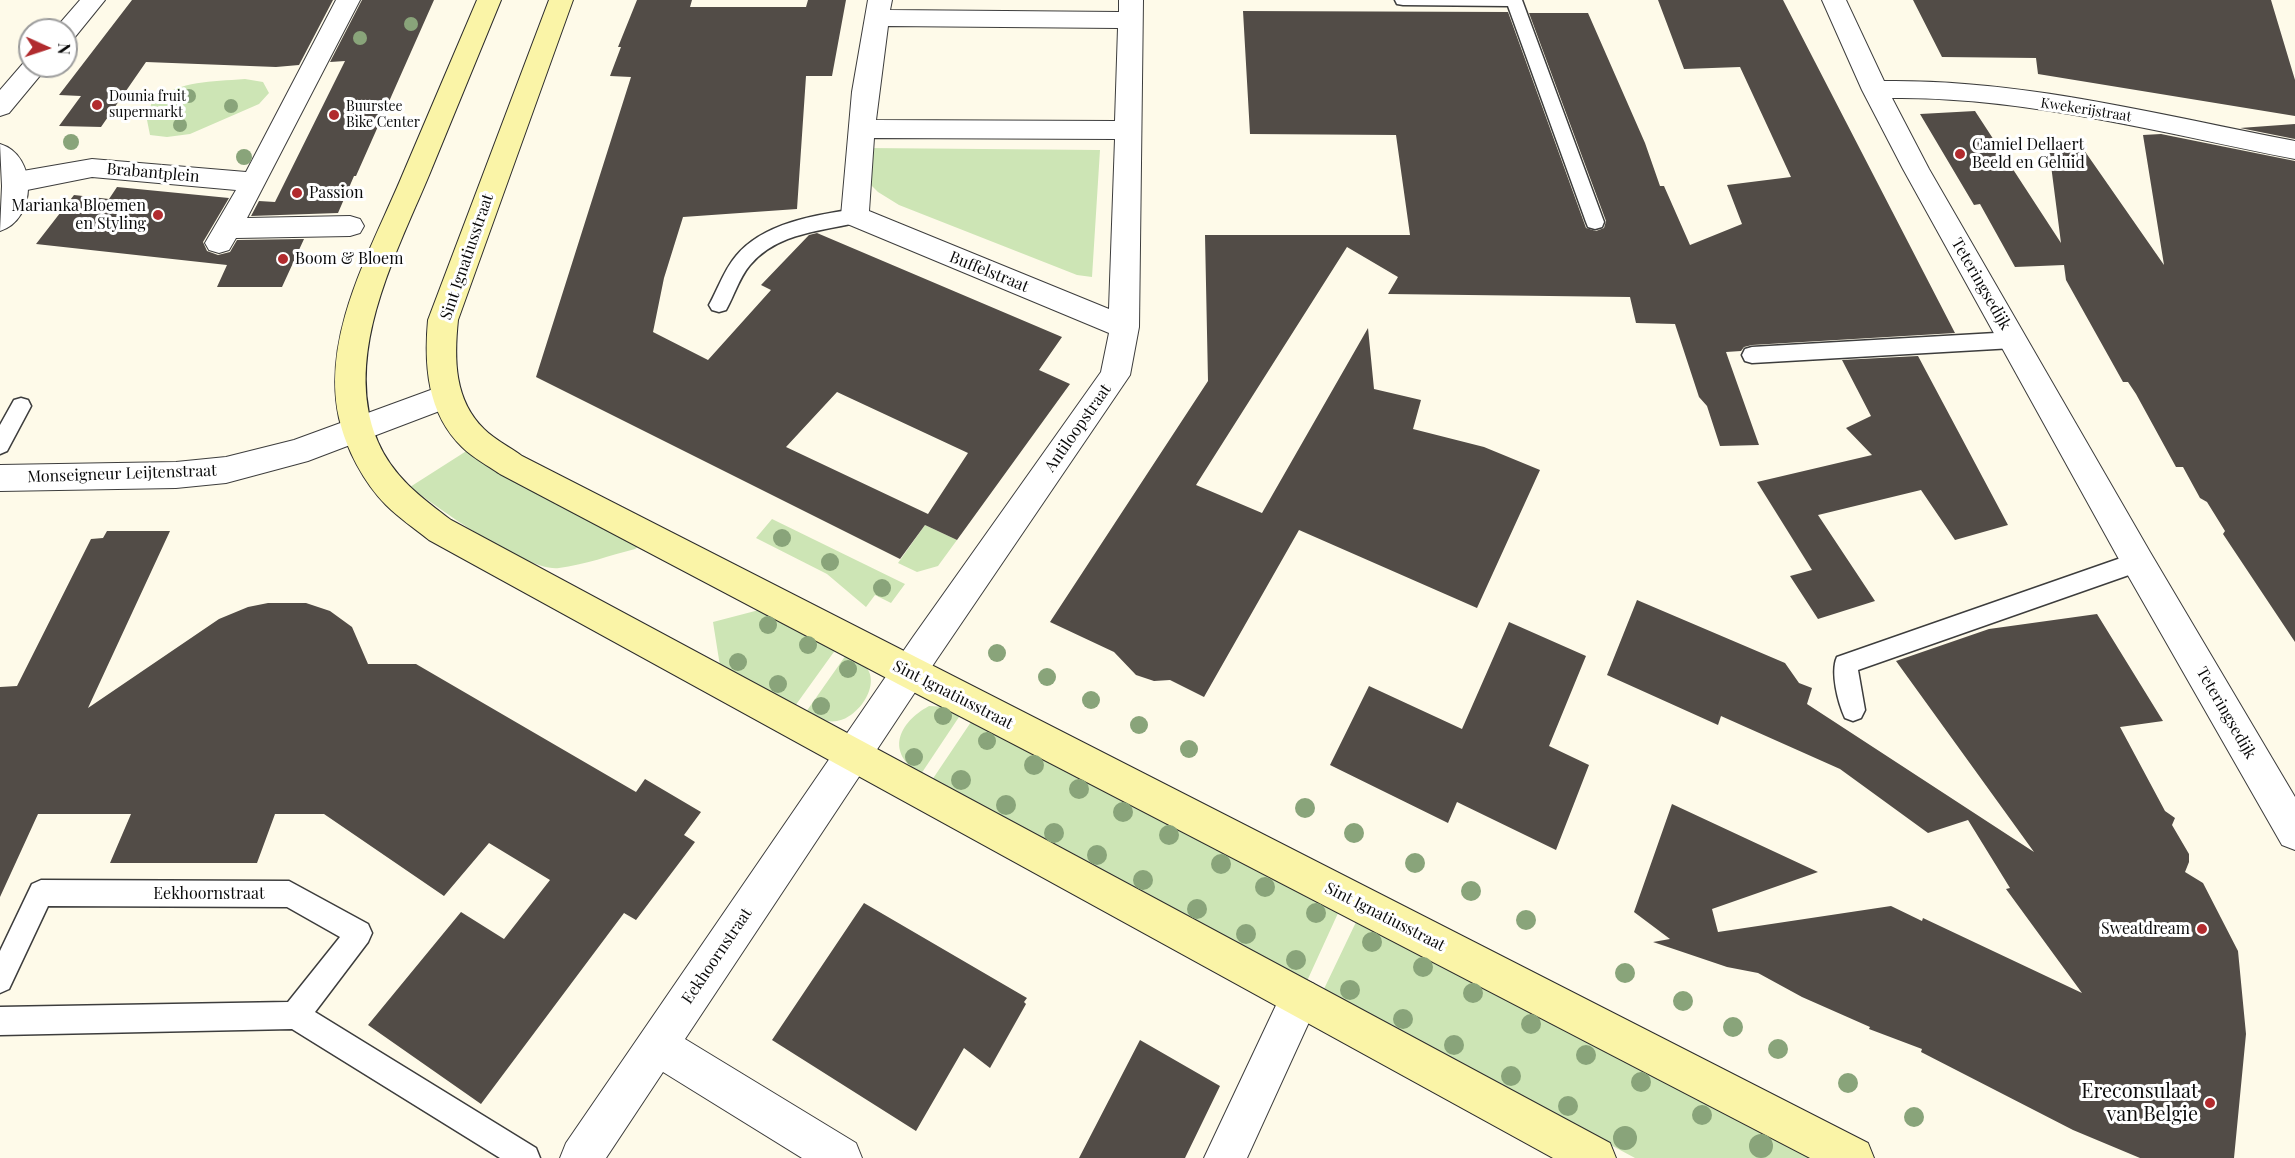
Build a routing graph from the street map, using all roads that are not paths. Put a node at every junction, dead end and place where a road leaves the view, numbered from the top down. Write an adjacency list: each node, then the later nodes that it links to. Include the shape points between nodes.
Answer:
1 (93, 0): 9 (street)
2 (348, 0): 18 (street)
3 (489, 0): 29 (main road, via 367,293 350,369)
4 (561, 0): 27 (main road, Sint Ignatiusstraat, via 443,320 439,351)
5 (1403, 0): 21 (lane, via 1514,1)
6 (1834, 0): 11 (street, Teteringsedijk)
7 (878, 9): 8 (street); 13 (street)
8 (1131, 10): 14 (street, Antiloopstraat)
9 (77, 18)
10 (25, 78): 12 (street)
11 (1875, 90): 15 (street, Kwekerijstraat, via 1933,89 2064,105); 25 (street, Teteringsedijk)
12 (0, 107)
13 (862, 129): 14 (street); 19 (street)
14 (1128, 130): 24 (street, Antiloopstraat)
15 (2295, 150)
16 (0, 153): 17 (street, via 15,170)
17 (17, 182): 18 (street, Brabantplein, via 92,168); 20 (street)
18 (254, 182): 22 (street, via 224,235)
19 (855, 216): 23 (lane, via 817,222 767,242 746,256); 24 (street, Buffelstraat)
20 (0, 221)
21 (1595, 222)
22 (350, 226)
23 (719, 304)
24 (1124, 327): 33 (street, Antiloopstraat, via 1115,375)
25 (2013, 340): 26 (lane); 32 (street, Teteringsedijk)
26 (1752, 355)
27 (447, 396): 29 (street, Monseigneur Leijtenstraat); 33 (main road, Sint Ignatiusstraat, via 472,437 511,465)
28 (21, 406): 30 (lane)
29 (356, 428): 31 (street, Monseigneur Leijtenstraat, via 297,452 226,470 176,475); 35 (main road, via 392,490 440,530)
30 (0, 445)
31 (0, 478)
32 (2138, 562): 34 (lane, via 1845,664); 36 (street, Teteringsedijk)
33 (910, 673): 35 (street, Antiloopstraat); 47 (main road, Sint Ignatiusstraat)
34 (1853, 710)
35 (854, 754): 38 (main road); 41 (street, Eekhoornstraat)
36 (2295, 832)
37 (0, 980): 39 (lane, Eekhoornstraat, via 41,893 289,894 359,933)
38 (1300, 998): 45 (street); 46 (main road)
39 (295, 1015): 40 (lane); 42 (lane)
40 (0, 1021)
41 (657, 1045): 43 (street, Eekhoornstraat); 44 (street)
42 (526, 1158)
43 (581, 1158)
44 (841, 1158)
45 (1225, 1158)
46 (1595, 1158)
47 (1853, 1158)

